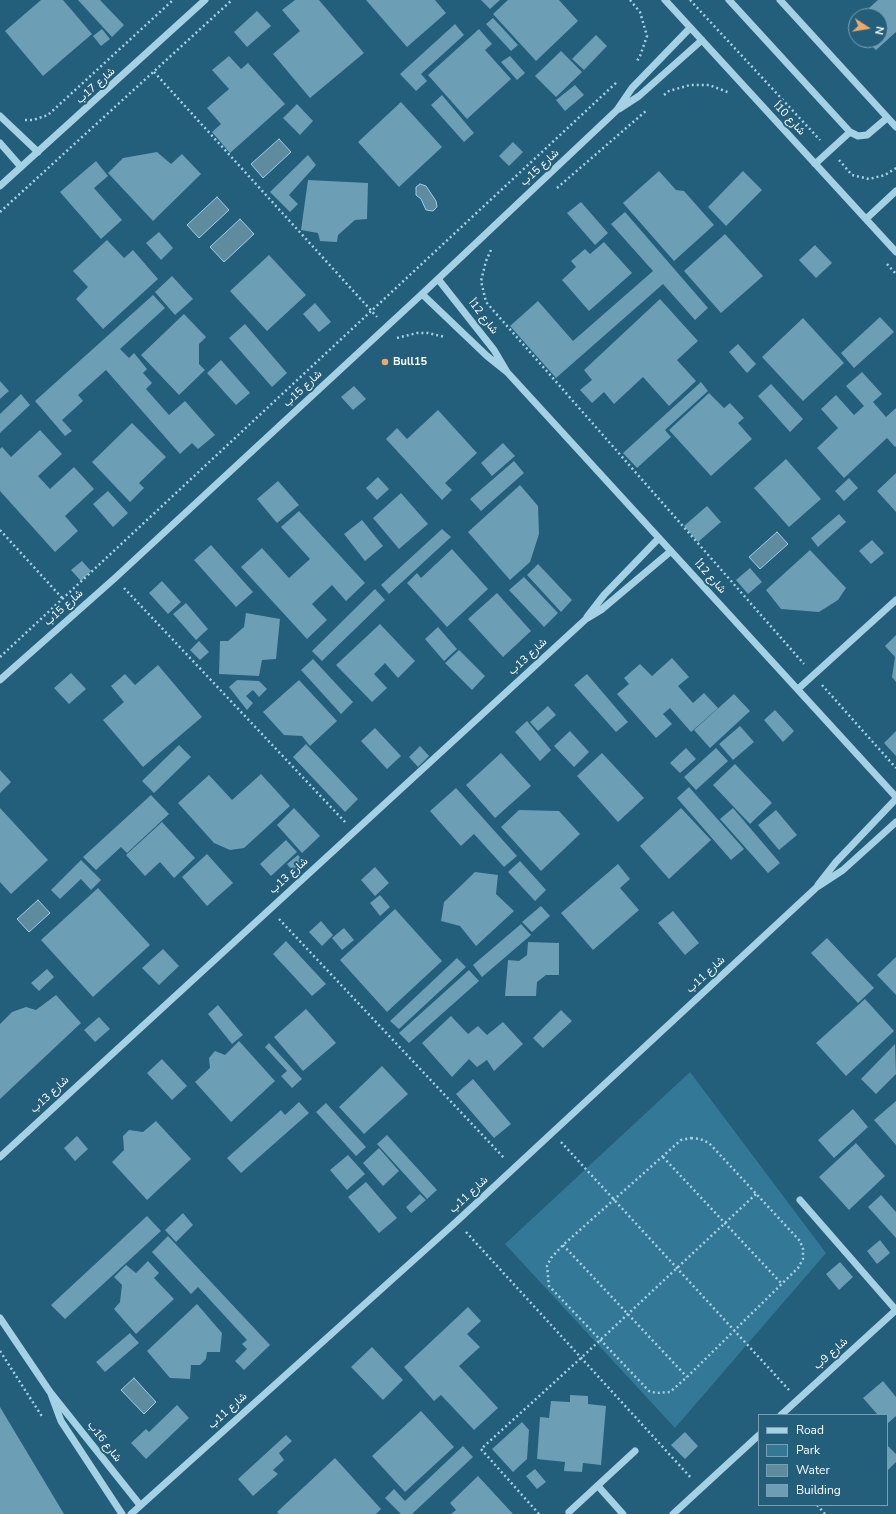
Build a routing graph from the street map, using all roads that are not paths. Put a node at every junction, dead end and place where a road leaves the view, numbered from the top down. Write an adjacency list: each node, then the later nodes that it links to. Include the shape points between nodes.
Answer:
1 (205, 0): 13 (street, شارع 17ب)
2 (665, 0): 5 (street, شارع 10أ)
3 (729, 0): 11 (street)
4 (780, 0): 9 (street)
5 (690, 28): 6 (street, شارع 10أ); 7 (street, شارع 15ب, via 632,88)
6 (702, 40): 7 (street, شارع 15ب, via 639,96); 14 (street, شارع 10أ)
7 (617, 110): 20 (street, شارع 15ب)
8 (0, 116): 13 (street)
9 (887, 118): 10 (street); 11 (street, via 867,135 858,136)
10 (896, 128)
11 (850, 132): 14 (street)
12 (0, 143): 15 (street)
13 (38, 152): 15 (street, شارع 17ب)
14 (815, 164): 18 (street, شارع 10أ)
15 (21, 167): 16 (street, شارع 17ب)
16 (0, 186)
17 (896, 192): 18 (street)
18 (866, 219): 19 (street, شارع 10أ)
19 (896, 252)
20 (438, 279): 21 (street, شارع 15ب); 22 (street, شارع 12أ, via 494,350)
21 (422, 294): 22 (street, شارع 12أ); 27 (street, شارع 15ب)
22 (507, 372): 23 (street, شارع 12أ)
23 (659, 538): 24 (street, شارع 12أ); 26 (street, شارع 13ب, via 604,595)
24 (671, 551): 26 (street, شارع 13ب, via 601,610); 28 (street, شارع 12أ)
25 (896, 600): 28 (street)
26 (586, 619): 32 (street, شارع 13ب)
27 (0, 680)
28 (798, 689): 29 (street, شارع 12أ)
29 (896, 798): 31 (street, شارع 11ب, via 836,862)
30 (896, 822): 31 (street, شارع 11ب, via 843,870)
31 (817, 887): 42 (street, شارع 11ب, via 456,1222)
32 (3, 1151): 33 (street, شارع 13ب)
33 (0, 1157)
34 (800, 1200): 35 (street)
35 (896, 1310): 38 (street, شارع 9ب)
36 (0, 1318): 37 (street, شارع 16ب)
37 (50, 1392): 42 (street, شارع 16ب); 44 (street, شارع 16ب, via 61,1421)
38 (782, 1414)
39 (758, 1436): 47 (street)
40 (635, 1451): 41 (street)
41 (598, 1486): 43 (street); 46 (street)
42 (140, 1505): 45 (street, شارع 11ب)
43 (569, 1512)
44 (122, 1514)
45 (131, 1514)
46 (623, 1514)
47 (673, 1514)

